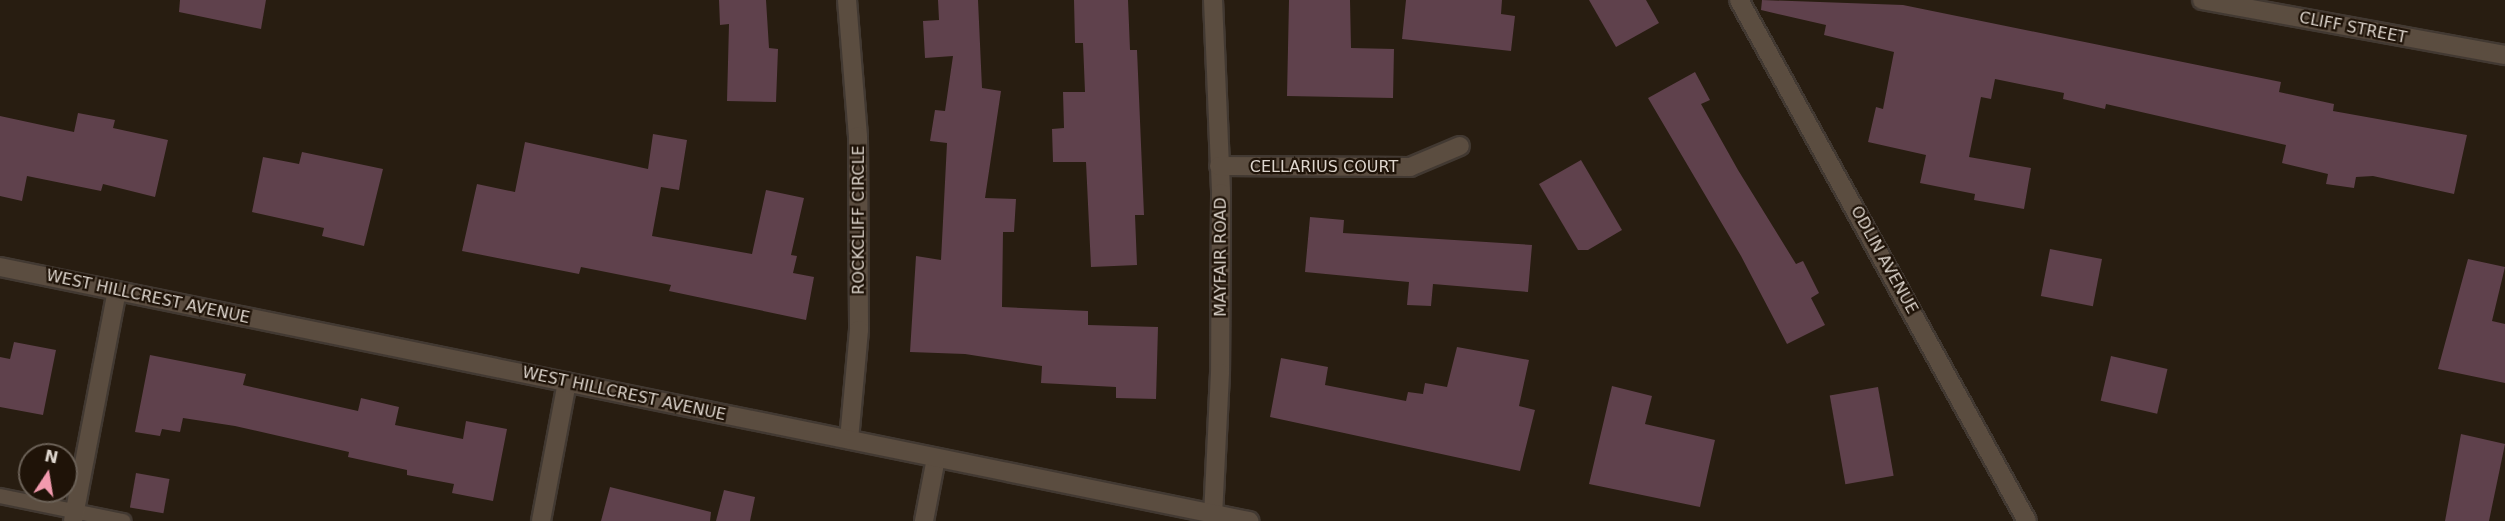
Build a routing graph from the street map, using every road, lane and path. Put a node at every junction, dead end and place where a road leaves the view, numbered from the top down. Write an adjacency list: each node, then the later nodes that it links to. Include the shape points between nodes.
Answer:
1 (847, 0): 11 (street, ROCKCLIFF CIRCLE, via 858,159 859,330)
2 (1213, 0): 7 (street, MAYFAIR ROAD)
3 (1739, 0): 20 (street, ODLIN AVENUE)
4 (2202, 0): 5 (street, CLIFF STREET)
5 (2505, 55)
6 (1460, 146): 7 (street, CELLARIUS COURT, via 1410,166)
7 (1219, 166): 14 (street, MAYFAIR ROAD, via 1220,373)
8 (0, 267): 9 (street, WEST HILLCREST AVENUE)
9 (117, 291): 10 (street, WEST HILLCREST AVENUE); 15 (street)
10 (567, 382): 11 (street, WEST HILLCREST AVENUE); 17 (street)
11 (849, 440): 12 (street, WEST HILLCREST AVENUE)
12 (936, 458): 14 (street, WEST HILLCREST AVENUE); 18 (street)
13 (0, 496): 15 (lane)
14 (1213, 514): 19 (street, WEST HILLCREST AVENUE)
15 (74, 516): 16 (lane)
16 (123, 521)
17 (541, 521)
18 (924, 521)
19 (1249, 521)
20 (2027, 521)

